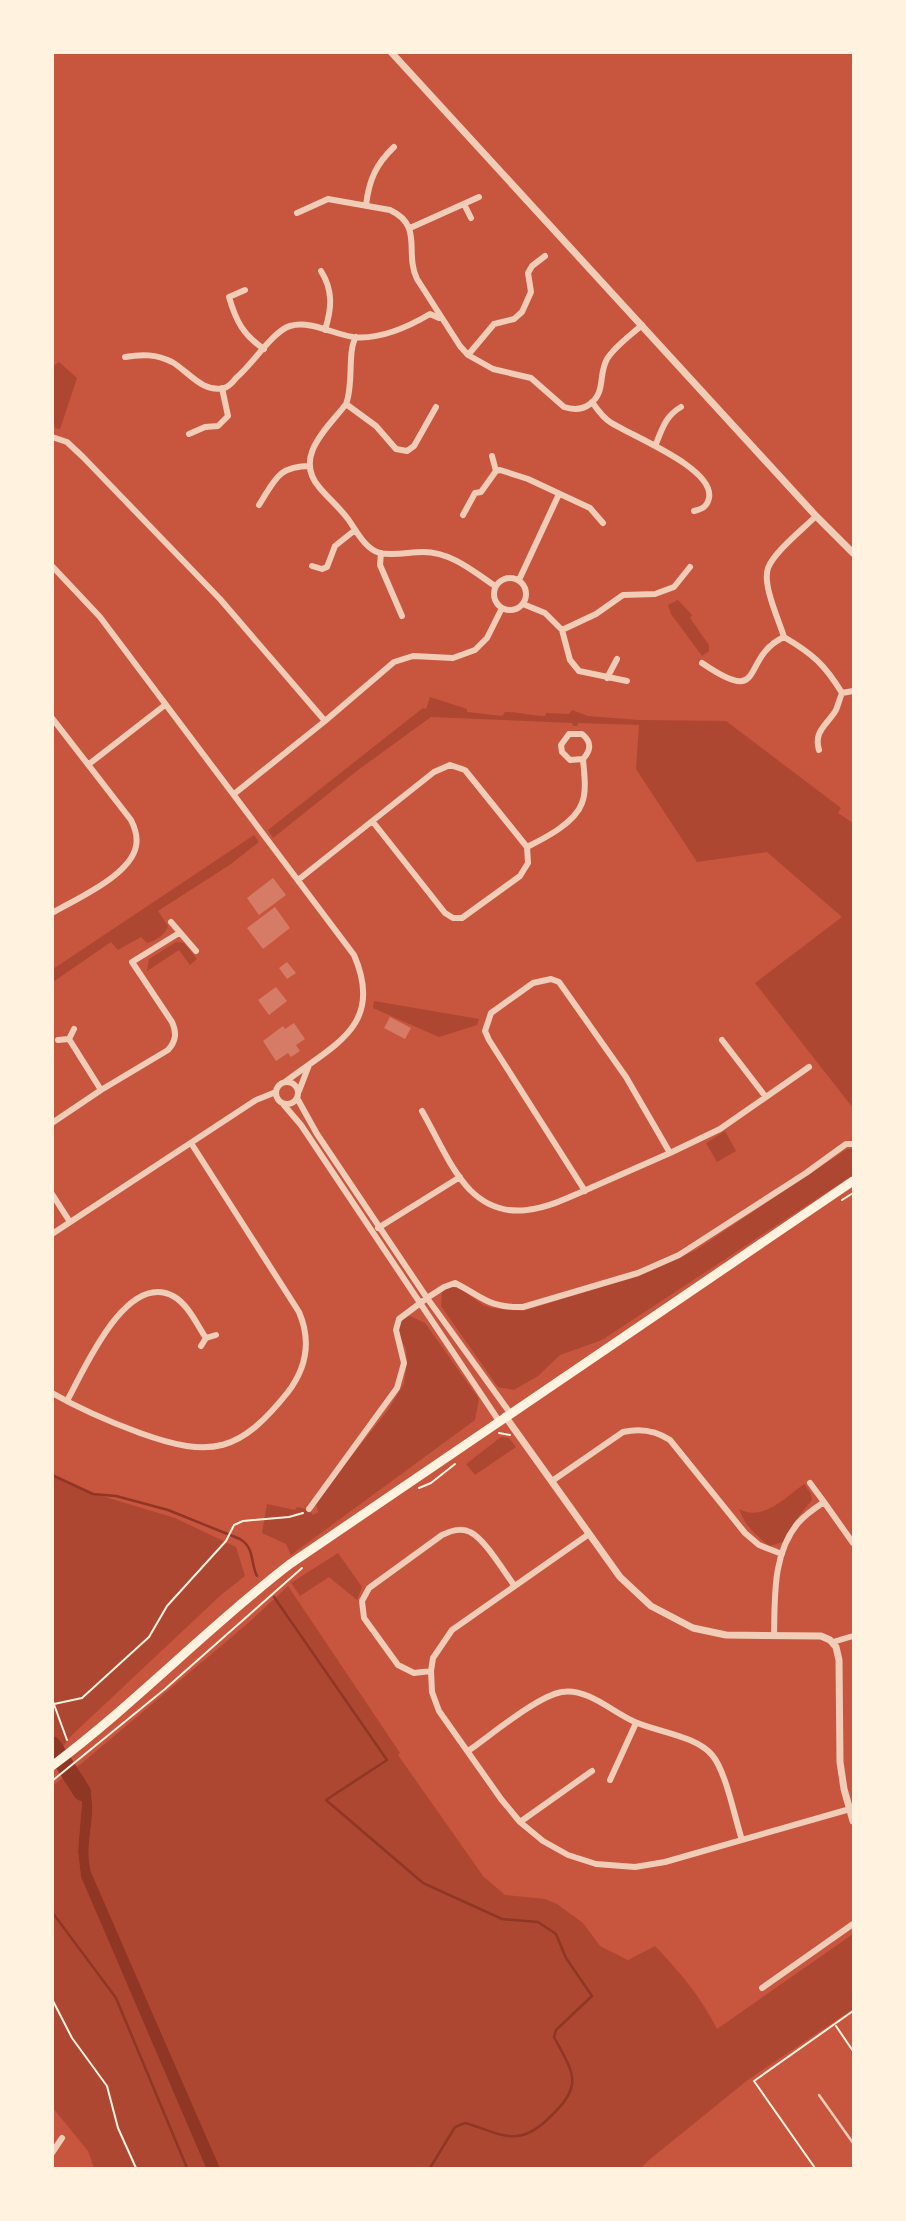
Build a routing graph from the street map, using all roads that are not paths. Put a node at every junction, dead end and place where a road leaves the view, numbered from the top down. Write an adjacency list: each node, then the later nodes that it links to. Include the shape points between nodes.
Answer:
1 (391, 52): 13 (street)
2 (394, 147): 5 (street, via 373,173)
3 (479, 197): 4 (street)
4 (464, 204): 7 (street); 8 (street)
5 (366, 205): 6 (street, via 328,199); 8 (street, via 398,213)
6 (297, 213)
7 (471, 218)
8 (410, 228): 12 (street, via 412,270)
9 (545, 256): 17 (street, via 528,273 531,292 522,312 489,327)
10 (321, 271): 14 (street, via 330,292)
11 (245, 290): 16 (street, via 229,298 236,321)
12 (440, 319): 15 (street, via 430,314 391,332); 17 (street)
13 (642, 325): 20 (street, via 606,362 601,390); 34 (street)
14 (325, 330): 15 (street); 16 (street, via 293,325 275,335)
15 (356, 337): 21 (street)
16 (264, 349): 19 (street)
17 (468, 355): 20 (street, via 498,371 531,378 564,407 578,409)
18 (125, 357): 19 (street, via 153,355 172,362 201,384)
19 (222, 388): 24 (street, via 228,416 224,422)
20 (592, 402): 26 (street, via 611,424)
21 (346, 404): 22 (street, via 376,426 396,449 407,451); 28 (street, via 314,443)
22 (436, 407)
23 (681, 407): 26 (street, via 671,412)
24 (189, 434)
25 (52, 437): 57 (street, via 67,442 83,457 220,599)
26 (655, 446): 32 (street, via 705,481 708,502)
27 (492, 456): 29 (street)
28 (310, 466): 31 (street, via 284,470); 36 (street, via 316,485)
29 (496, 471): 30 (street, via 513,473); 33 (street)
30 (559, 494): 35 (street, via 590,508); 42 (street)
31 (259, 505)
32 (694, 511)
33 (463, 514)
34 (816, 516): 38 (street); 48 (street, via 767,569)
35 (603, 523)
36 (355, 530): 37 (street); 40 (street, via 335,546 327,567)
37 (381, 553): 43 (street, via 444,556); 46 (street, via 380,565)
38 (853, 553)
39 (52, 566): 55 (street, via 100,617)
40 (312, 566)
41 (690, 567): 47 (street, via 674,587 655,594 623,595)
42 (519, 580): 43 (street, via 504,578); 44 (street, via 527,593)
43 (495, 586): 45 (street, via 495,600)
44 (523, 604): 45 (street, via 514,610); 47 (street, via 545,613)
45 (502, 608): 57 (street, via 487,638 475,650 453,658 414,656 394,662)
46 (402, 616)
47 (562, 630): 51 (street, via 573,666)
48 (784, 637): 50 (street, via 769,646 743,682 725,678); 54 (street, via 821,662)
49 (617, 659): 51 (street)
50 (702, 663)
51 (607, 678): 52 (street)
52 (627, 681)
53 (853, 691): 54 (street)
54 (842, 693): 58 (street, via 821,728)
55 (165, 705): 60 (street); 61 (street)
56 (52, 718): 60 (street)
57 (325, 722): 61 (street)
58 (819, 750)
59 (583, 759): 59 (street, via 570,760 562,752 569,734 582,733 588,738 589,752); 63 (street, via 583,799 577,812)
60 (89, 764): 65 (street, via 131,820 136,847 131,861 118,873)
61 (234, 794): 64 (street)
62 (373, 822): 63 (street, via 434,772 459,766); 63 (street, via 453,918 467,916 520,876 528,863); 64 (street)
63 (527, 847)
64 (298, 880): 73 (street, via 354,955 364,983 363,1006 352,1029)
65 (52, 913)
66 (171, 922): 67 (street)
67 (178, 933): 68 (street); 76 (street, via 131,962 172,1022 173,1044)
68 (196, 951)
69 (74, 1029): 70 (street)
70 (69, 1039): 71 (street); 76 (street)
71 (58, 1040)
72 (722, 1040): 79 (street)
73 (309, 1063): 75 (street); 78 (street)
74 (809, 1067): 79 (street)
75 (285, 1082): 77 (street); 78 (street, via 294,1085)
76 (101, 1090): 82 (street)
77 (276, 1092): 80 (street); 83 (street)
78 (297, 1096): 80 (street, via 291,1104); 91 (street)
79 (765, 1096): 85 (street, via 720,1129)
80 (283, 1104): 92 (street)
81 (422, 1111): 86 (street)
82 (52, 1123)
83 (191, 1143): 90 (street); 100 (street, via 299,1312 307,1348 298,1376 258,1427 213,1447 173,1444)
84 (853, 1144): 94 (street, via 846,1144 679,1255 638,1273 523,1307 504,1308 481,1300 455,1283)
85 (670, 1153): 88 (street); 88 (street, via 626,1077 559,982 533,983 491,1013 485,1031)
86 (460, 1177): 88 (street, via 480,1198 498,1208 540,1209); 91 (street)
87 (853, 1181): 101 (main road)
88 (585, 1191)
89 (52, 1195): 90 (street)
90 (70, 1222): 93 (street)
91 (380, 1227): 92 (street); 94 (street)
92 (372, 1231): 95 (street)
93 (52, 1234)
94 (427, 1298): 95 (street); 101 (street)
95 (419, 1304): 101 (street); 105 (street, via 399,1319 396,1330 404,1363 397,1388)
96 (216, 1335): 97 (street)
97 (206, 1338): 98 (street); 100 (street, via 174,1296 144,1294 117,1317)
98 (201, 1346)
99 (52, 1393): 100 (street)
100 (67, 1401)
101 (505, 1417): 102 (street); 116 (main road, via 265,1583)
102 (552, 1481): 106 (street); 108 (street, via 622,1432 636,1429 660,1434 670,1440 744,1533)
103 (810, 1483): 104 (street)
104 (824, 1502): 107 (street); 108 (street, via 797,1524)
105 (309, 1509)
106 (589, 1534): 109 (street); 110 (street, via 620,1577 665,1615 711,1632)
107 (853, 1544)
108 (782, 1555): 110 (street)
109 (514, 1585): 113 (street, via 452,1630 438,1649); 113 (street, via 479,1539 469,1531 456,1530 442,1535 369,1588 362,1601 365,1618 398,1665 414,1673)
110 (774, 1636): 112 (street, via 815,1636)
111 (853, 1636): 112 (street)
112 (832, 1642): 119 (street, via 839,1660 840,1762)
113 (431, 1671): 115 (street, via 435,1701)
114 (636, 1723): 115 (street, via 585,1695 564,1692 542,1700); 118 (street); 122 (street, via 701,1745 714,1757)
115 (468, 1751): 121 (street)
116 (53, 1766)
117 (592, 1772): 121 (street)
118 (610, 1780)
119 (850, 1809): 120 (street); 122 (street)
120 (853, 1821)
121 (520, 1822): 122 (street, via 554,1848 608,1866 649,1865)
122 (742, 1840)
123 (853, 1924): 124 (street)
124 (762, 1988)
125 (819, 2095): 127 (lane)
126 (62, 2138): 128 (street)
127 (853, 2143)
128 (52, 2153)

